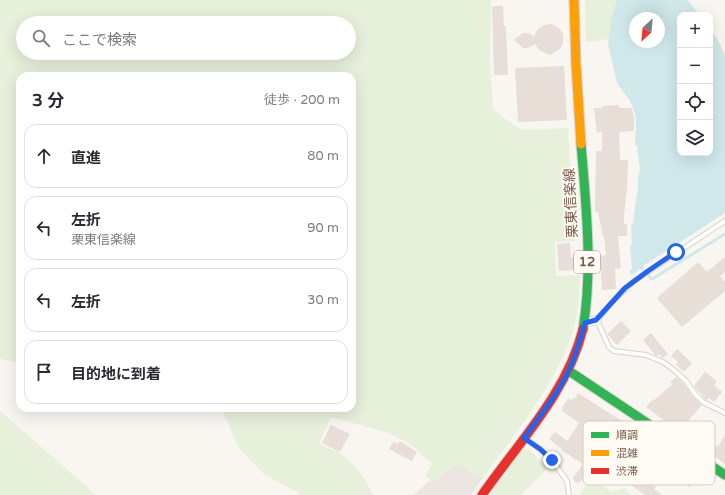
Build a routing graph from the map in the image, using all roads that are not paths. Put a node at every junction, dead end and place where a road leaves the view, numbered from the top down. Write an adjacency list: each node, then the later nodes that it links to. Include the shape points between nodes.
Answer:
1 (574, 0): 4 (main road, 栗東信楽線 / 12, via 575,54 587,225)
2 (725, 220): 3 (lane, via 634,281)
3 (596, 320): 4 (street); 6 (lane, via 609,347 614,351 646,355 663,362 686,381 703,402)
4 (585, 323): 5 (main road, 栗東信楽線 / 12)
5 (569, 371): 7 (main road); 8 (main road, 栗東信楽線 / 12)
6 (725, 413)
7 (644, 421)
8 (524, 438): 11 (main road, 栗東信楽線 / 12); 12 (lane, via 552,460 567,481)
9 (715, 468): 10 (main road)
10 (725, 475)
11 (482, 495)
12 (569, 495)

